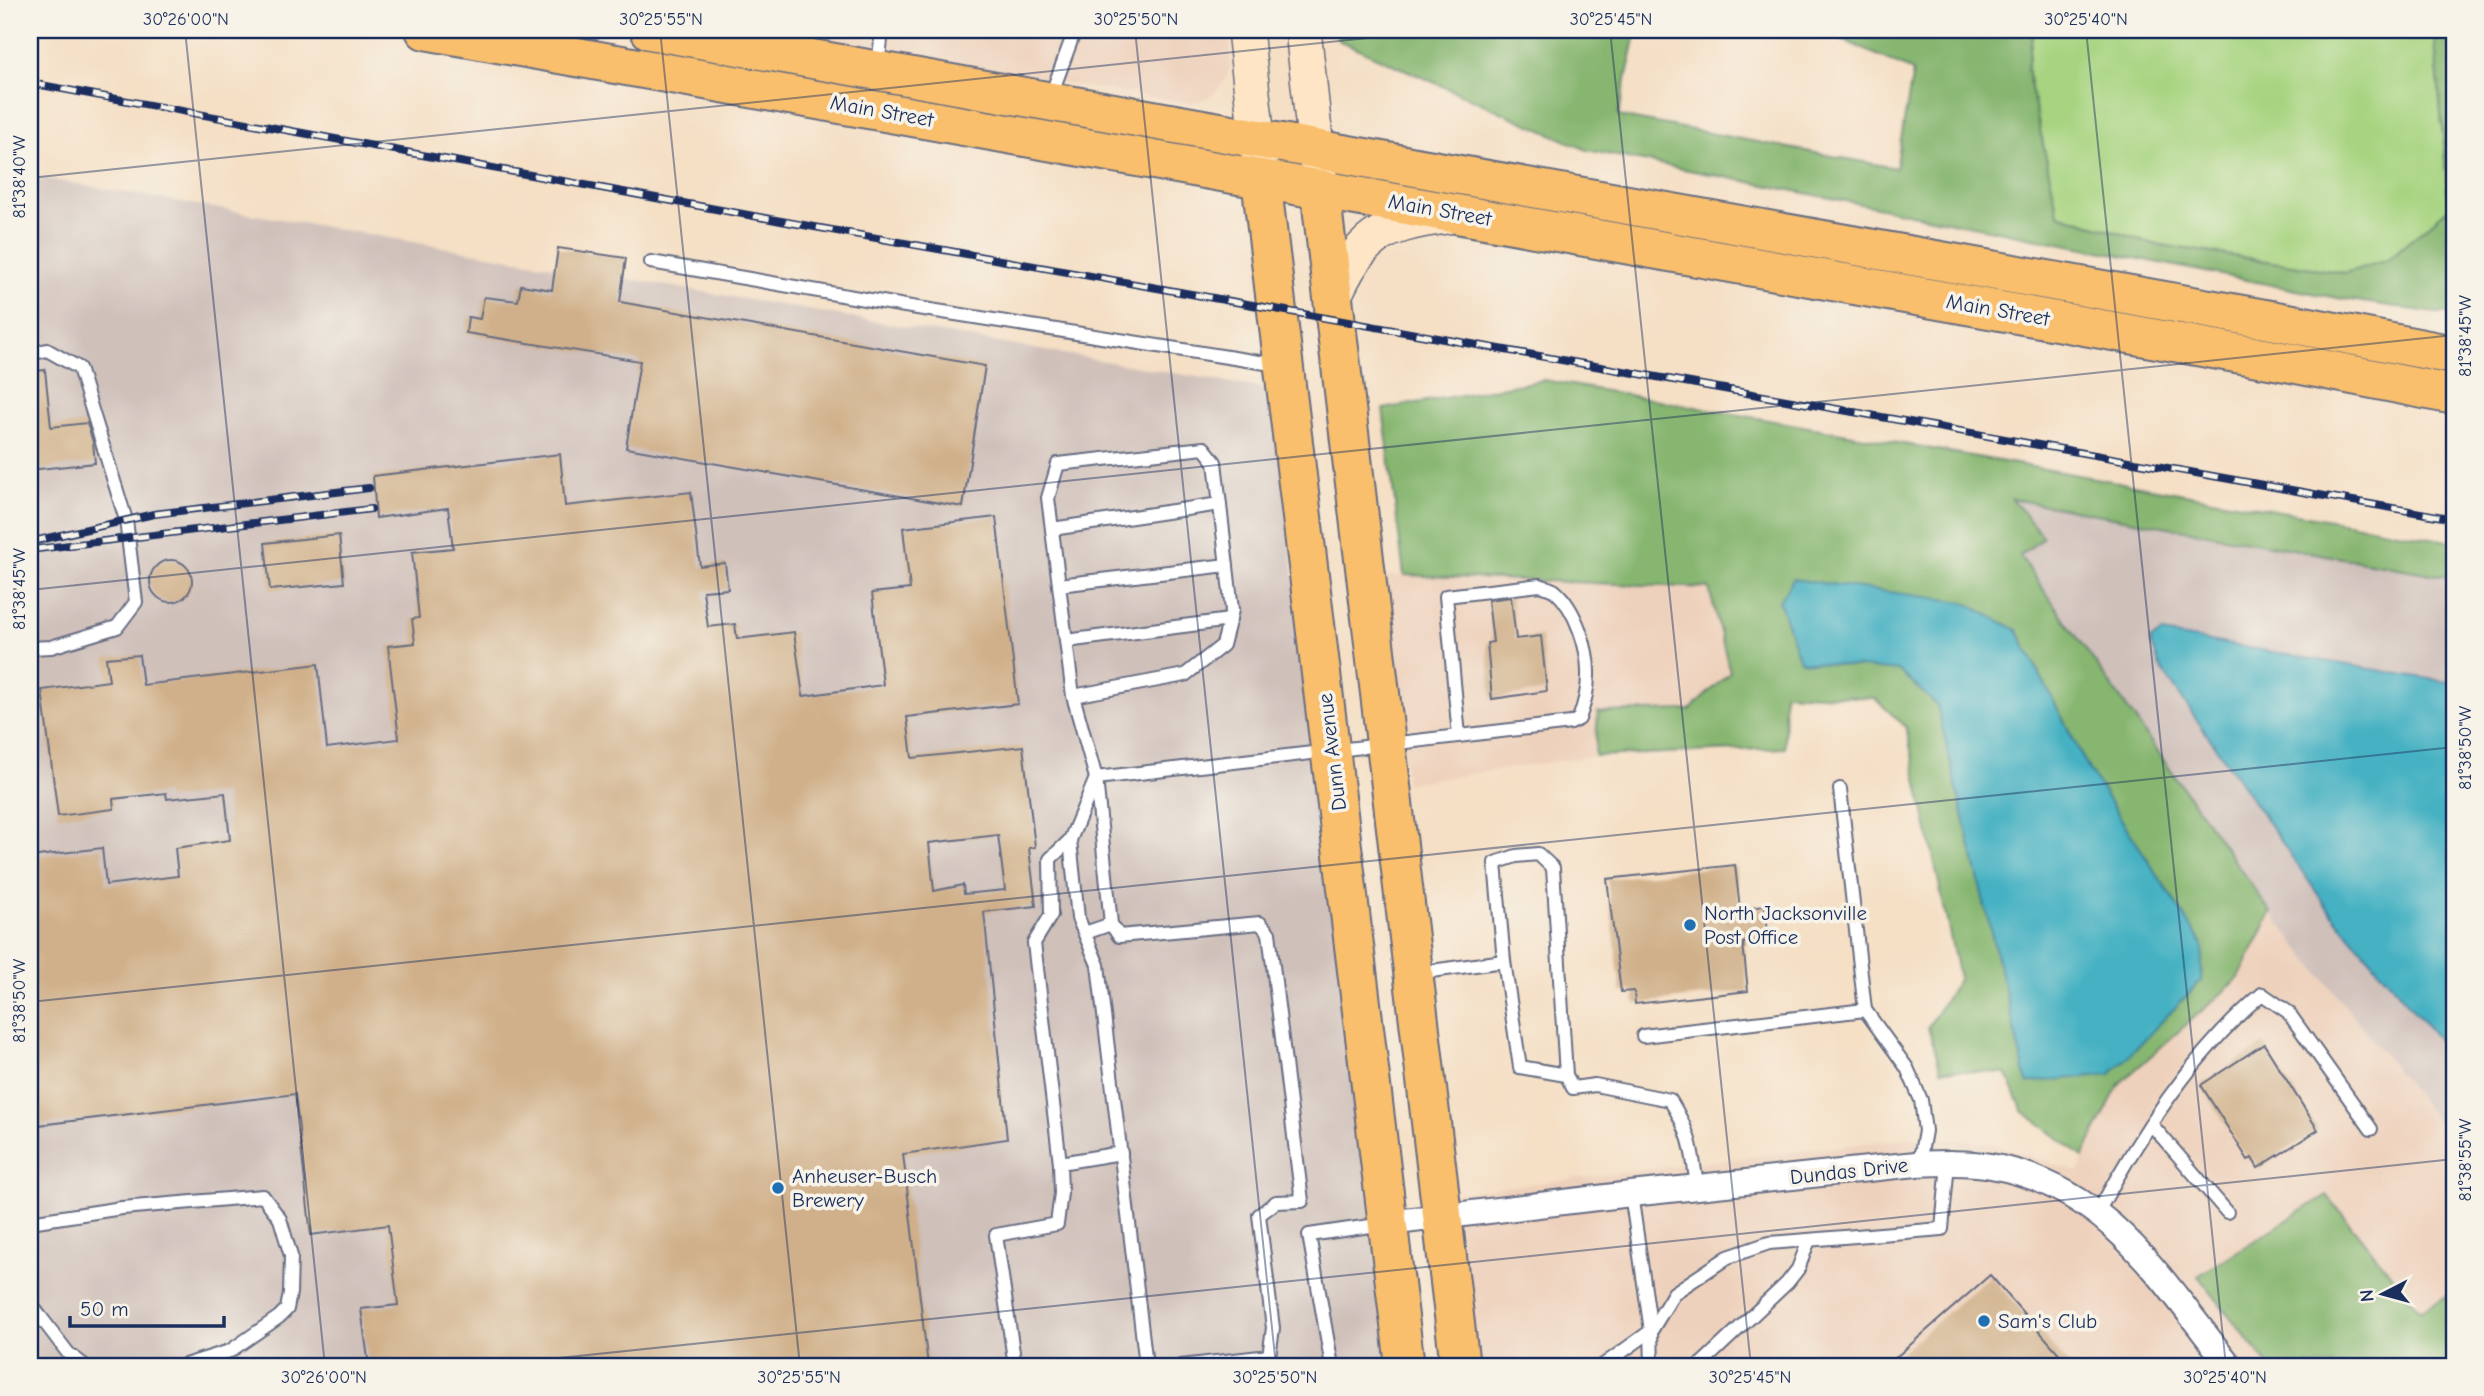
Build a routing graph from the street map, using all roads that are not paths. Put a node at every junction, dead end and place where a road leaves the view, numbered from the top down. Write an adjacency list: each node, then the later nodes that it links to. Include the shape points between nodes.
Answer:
1 (425, 30): 9 (main road, Main Street)
2 (655, 30): 7 (main road, Main Street); 9 (street)
3 (882, 30): 8 (lane)
4 (1074, 30): 10 (lane)
5 (1245, 30): 11 (main road, Dunn Avenue)
6 (1303, 30): 12 (main road)
7 (793, 43): 8 (main road, Main Street)
8 (877, 71): 10 (main road, Main Street)
9 (662, 73): 13 (main road, Main Street)
10 (1049, 101): 11 (main road, Main Street)
11 (1257, 139): 12 (main road, Main Street); 13 (main road, Dunn Avenue)
12 (1317, 149): 14 (main road); 19 (main road, Main Street)
13 (1262, 179): 14 (main road, Main Street); 20 (main road, Dunn Avenue)
14 (1320, 188): 15 (main road, Main Street); 17 (main road)
15 (1462, 214): 17 (main road, via 1410,220 1378,234 1347,268); 21 (main road, Main Street)
16 (651, 262): 20 (lane)
17 (1332, 300): 31 (main road)
18 (30, 354): 28 (lane, via 47,351 79,368 127,520 136,602 117,627 51,647)
19 (2454, 355)
20 (1286, 366): 32 (main road, Dunn Avenue)
21 (2454, 395)
22 (1220, 504): 23 (lane); 23 (lane, via 1215,462 1204,448 1058,464 1048,498); 24 (lane)
23 (1052, 529): 25 (lane)
24 (1227, 565): 25 (lane); 26 (lane)
25 (1059, 585): 27 (lane)
26 (1230, 620): 27 (lane); 29 (lane, via 1223,645 1185,675)
27 (1066, 641): 29 (lane)
28 (30, 648)
29 (1073, 696): 33 (lane)
30 (1459, 736): 30 (lane, via 1579,719 1589,674 1585,648 1570,611 1554,590 1540,585 1446,596); 31 (lane)
31 (1385, 746): 32 (lane); 39 (main road)
32 (1332, 751): 33 (lane); 55 (main road, Dunn Avenue)
33 (1096, 778): 35 (lane); 36 (lane)
34 (1840, 789): 40 (lane)
35 (1070, 840): 37 (lane, via 1078,918); 46 (lane, via 1050,859 1051,915 1034,943)
36 (1111, 924): 37 (lane); 63 (lane, via 1119,936 1260,923 1269,933 1301,1201 1276,1202 1259,1216 1273,1328 1269,1356)
37 (1085, 933): 45 (lane, via 1098,965)
38 (1504, 961): 39 (lane); 42 (lane, via 1520,1067); 42 (lane, via 1494,863 1538,854 1553,868)
39 (1413, 974): 53 (main road)
40 (1865, 1010): 41 (lane); 48 (lane, via 1907,1068 1921,1100 1925,1131)
41 (1643, 1036)
42 (1566, 1075): 49 (lane, via 1573,1088 1595,1085 1670,1100 1692,1143)
43 (2151, 1124): 44 (lane, via 2233,1019 2262,995 2288,1012); 51 (lane); 52 (lane)
44 (2371, 1129)
45 (1121, 1153): 46 (lane); 62 (lane)
46 (1060, 1163): 61 (lane, via 1057,1224 996,1235)
47 (1948, 1163): 48 (street, Dundas Drive); 51 (street, Dundas Drive, via 1990,1166 2046,1181); 56 (lane, via 1942,1229)
48 (1919, 1164): 49 (street, Dundas Drive)
49 (1697, 1187): 50 (street, Dundas Drive)
50 (1631, 1194): 53 (street, Dundas Drive); 58 (lane)
51 (2098, 1212): 70 (street, Dundas Drive, via 2144,1255)
52 (2227, 1212)
53 (1442, 1217): 55 (street, Dundas Drive); 66 (main road)
54 (30, 1222): 60 (lane, via 122,1208 263,1196 280,1219 291,1256 287,1309 230,1351)
55 (1388, 1223): 64 (lane, via 1309,1235); 65 (main road, Dunn Avenue)
56 (1809, 1240): 58 (lane, via 1769,1243 1728,1257 1674,1293); 69 (lane, via 1787,1283)
57 (30, 1303): 59 (lane, via 68,1353)
58 (1651, 1331): 67 (lane); 68 (lane)
59 (85, 1366)
60 (182, 1366)
61 (1015, 1366)
62 (1149, 1366)
63 (1181, 1366)
64 (1332, 1366)
65 (1405, 1366)
66 (1460, 1366)
67 (1602, 1366)
68 (1652, 1366)
69 (1699, 1366)
70 (2230, 1366)

